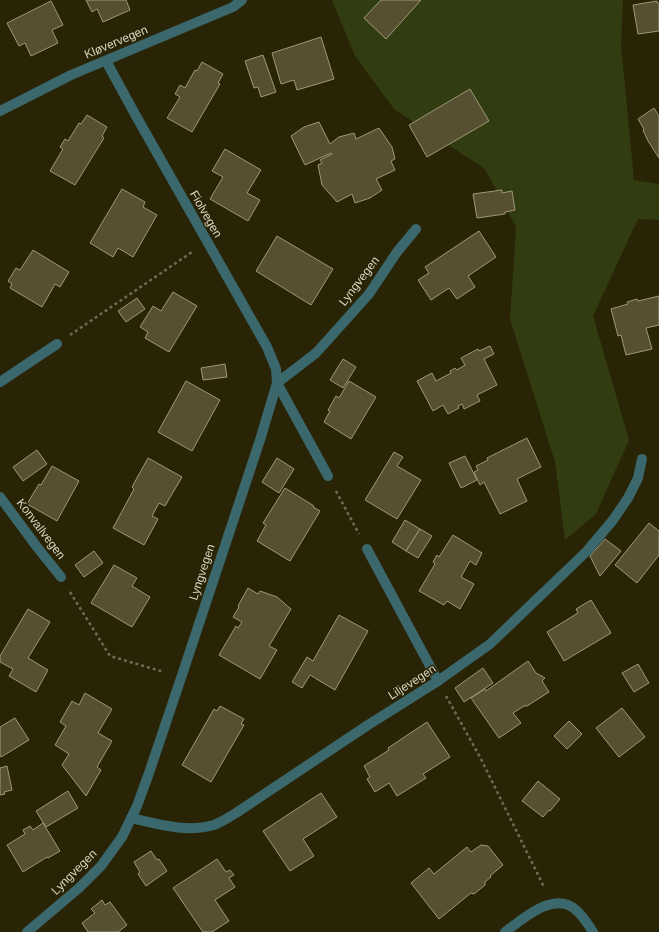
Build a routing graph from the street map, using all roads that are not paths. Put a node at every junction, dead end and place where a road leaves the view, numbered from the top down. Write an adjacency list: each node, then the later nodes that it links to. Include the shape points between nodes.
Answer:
1 (242, 0): 2 (street, Kløvervegen, via 233,7)
2 (106, 60): 3 (street, Kløvervegen); 7 (street, Fiolvegen, via 267,347 276,368)
3 (0, 111)
4 (416, 229): 7 (street, Lyngvegen, via 369,294 316,353)
5 (57, 344): 6 (street)
6 (0, 382)
7 (277, 383): 9 (street); 14 (street, Lyngvegen, via 150,773)
8 (642, 459): 13 (street, Liljevegen, via 638,478 628,498 587,550 490,644)
9 (328, 476)
10 (0, 497): 12 (street, Konvallvegen)
11 (367, 549): 13 (street)
12 (61, 577)
13 (438, 681): 14 (street, Liljevegen, via 236,814 214,825 193,828 171,827)
14 (131, 818): 15 (street, Lyngvegen, via 122,837 102,866)
15 (27, 932)
16 (505, 932): 17 (street, via 539,908 552,903 564,904 575,909)
17 (593, 932)

